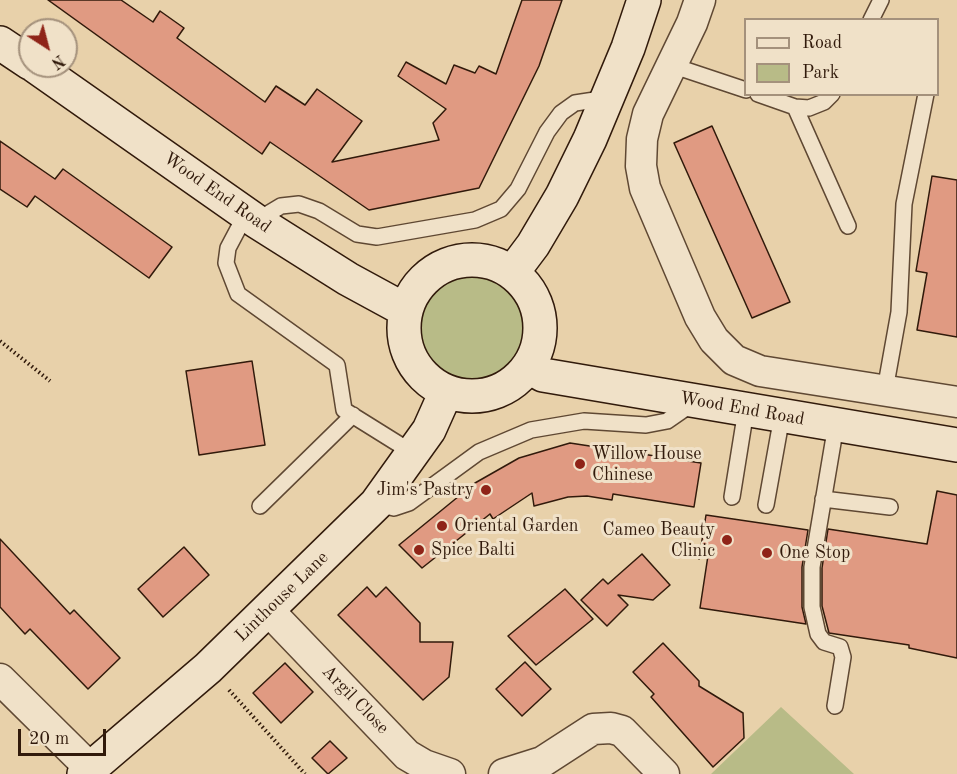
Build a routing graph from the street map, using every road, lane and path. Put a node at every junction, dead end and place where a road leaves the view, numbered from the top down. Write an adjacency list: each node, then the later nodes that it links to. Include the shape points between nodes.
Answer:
1 (644, 0): 13 (street)
2 (700, 0): 7 (street)
3 (881, 0): 4 (lane)
4 (872, 18)
5 (0, 43): 6 (street)
6 (18, 55)
7 (671, 65): 9 (lane); 22 (street, via 648,114 641,166 645,188 700,318 714,340 734,360 760,371)
8 (51, 78): 15 (street, Wood End Road)
9 (744, 89)
10 (764, 96): 14 (lane)
11 (830, 96): 14 (lane, via 809,108)
12 (926, 96): 22 (lane, via 904,204 899,312)
13 (608, 98): 15 (lane, via 575,104 561,113 518,189 501,209 475,220 377,237 357,234 319,211 298,204); 17 (street, via 562,196)
14 (795, 107): 16 (lane)
15 (251, 218): 18 (street, Wood End Road); 27 (lane, via 228,248 226,263 238,294 337,365 344,410)
16 (848, 226)
17 (512, 273): 18 (street, via 488,262 447,264 417,286); 20 (street, via 532,296 538,314 537,348)
18 (405, 310): 23 (street, via 405,344 414,364)
19 (0, 341): 21 (path)
20 (529, 367): 23 (street, via 504,387 484,394); 24 (street, Wood End Road, via 543,375)
21 (51, 381)
22 (885, 390): 25 (street)
23 (446, 392): 31 (street, Linthouse Lane, via 429,430)
24 (696, 401): 26 (street, Wood End Road); 34 (lane, via 667,421 646,425 584,421 531,430 479,452 409,503 394,508)
25 (957, 402)
26 (746, 410): 28 (street, Wood End Road); 32 (lane)
27 (353, 415): 31 (lane); 36 (lane)
28 (782, 416): 29 (street, Wood End Road); 35 (lane)
29 (836, 425): 30 (street, Wood End Road); 33 (lane)
30 (957, 445)
31 (413, 453): 34 (street, Linthouse Lane)
32 (732, 496)
33 (823, 498): 37 (lane); 41 (lane, via 812,567 812,607 818,634 824,642 840,647 843,657)
34 (376, 504): 38 (street, Linthouse Lane)
35 (766, 505)
36 (260, 506)
37 (890, 507)
38 (270, 611): 39 (street, Linthouse Lane); 44 (street, Argil Close, via 407,755)
39 (208, 668): 42 (street, Linthouse Lane); 43 (path)
40 (0, 679): 42 (street)
41 (835, 706)
42 (87, 771)
43 (305, 774)
44 (450, 774)
45 (504, 774): 46 (street, via 542,762 593,729 611,728 622,731)
46 (664, 774)

